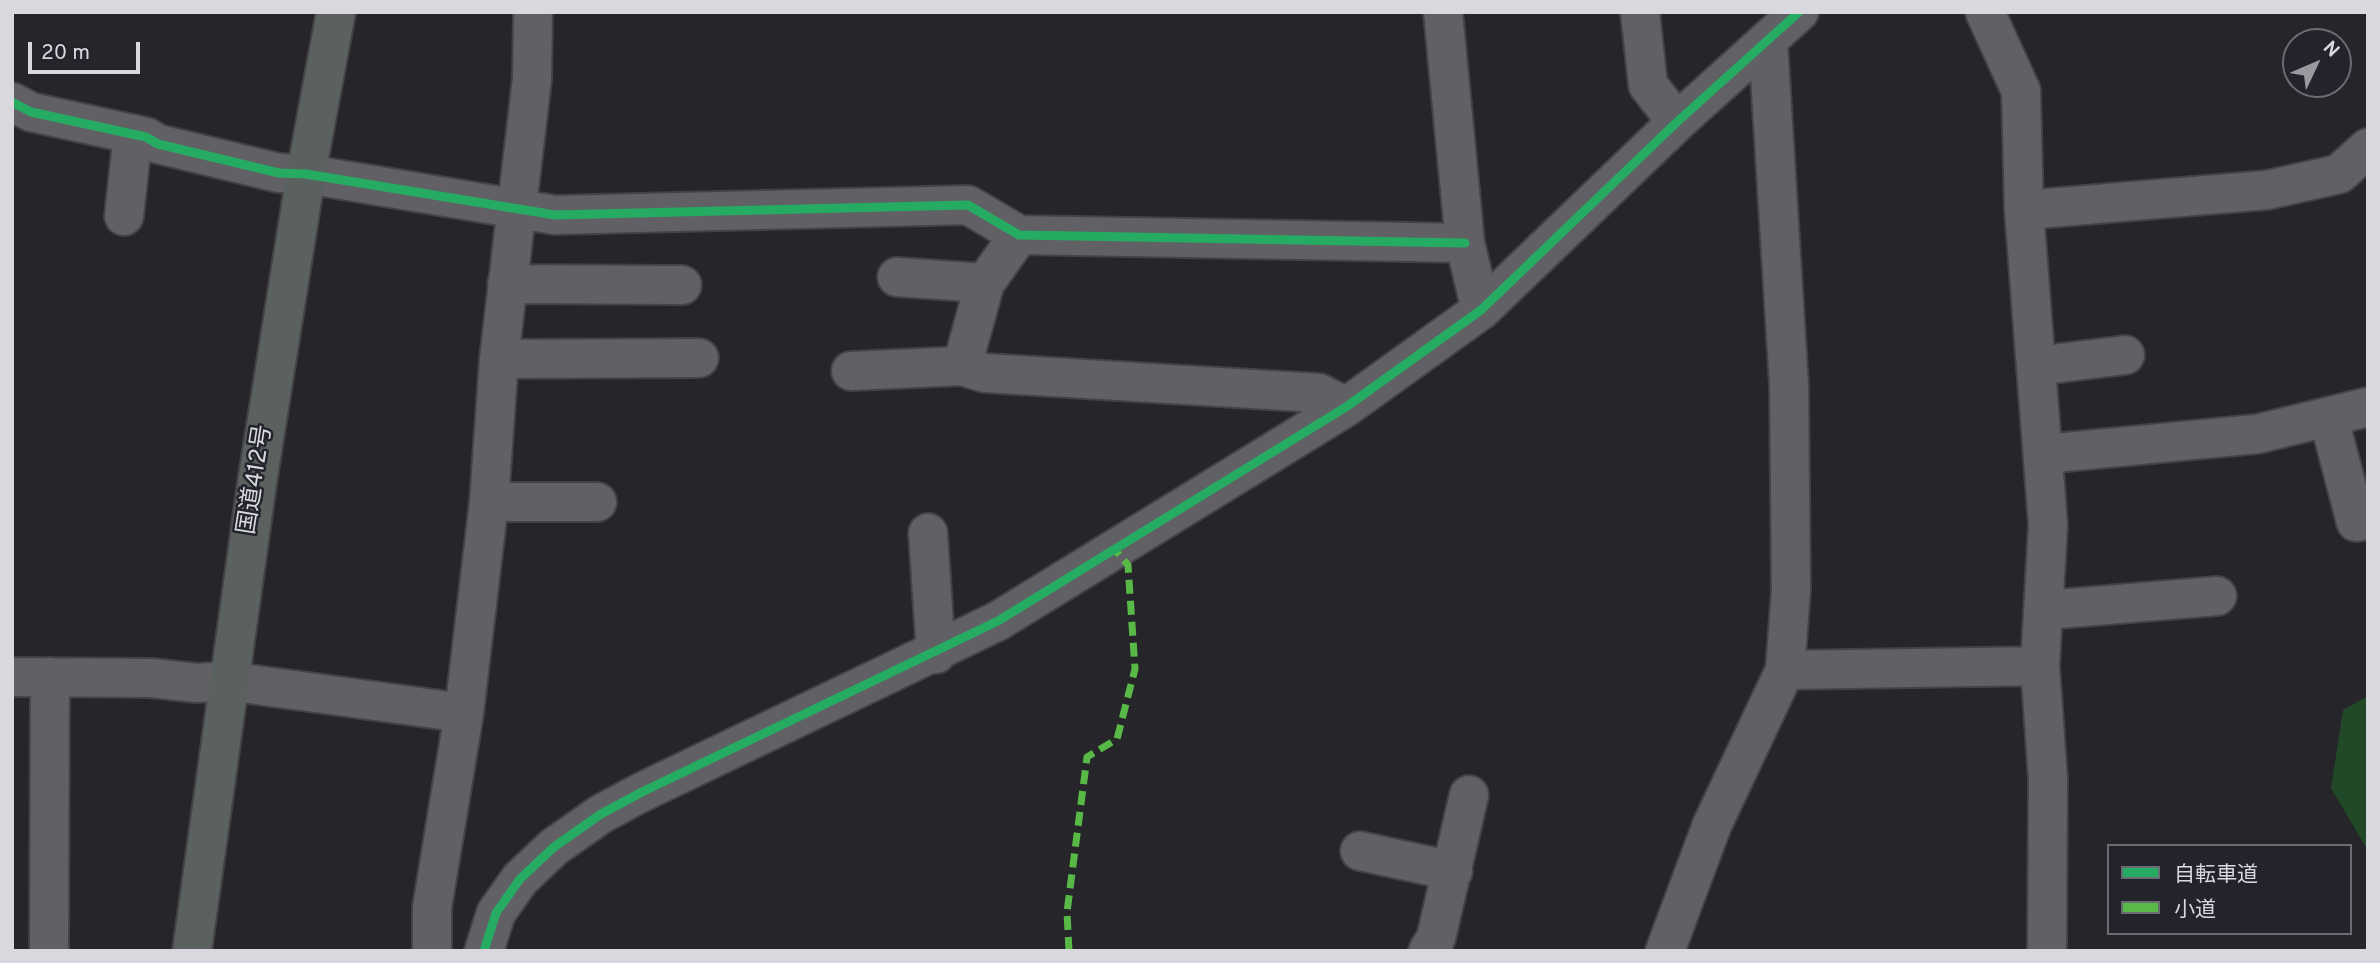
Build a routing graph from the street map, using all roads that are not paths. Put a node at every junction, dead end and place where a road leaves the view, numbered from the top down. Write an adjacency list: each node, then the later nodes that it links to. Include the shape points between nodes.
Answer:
1 (336, 12): 12 (highway, 国道412号)
2 (533, 12): 13 (street, via 531,79)
3 (1443, 12): 17 (street)
4 (1640, 12): 9 (street, via 1648,85)
5 (1799, 12): 7 (street)
6 (1985, 12): 14 (street, via 2021,91)
7 (1768, 42): 9 (street); 41 (street, via 1789,386 1791,590)
8 (12, 102): 10 (street, via 31,112)
9 (1677, 122): 22 (street)
10 (133, 134): 12 (street, via 279,173); 15 (street)
11 (2368, 148): 14 (street, via 2339,174 2267,190)
12 (306, 174): 13 (street); 44 (highway, 国道412号)
13 (515, 206): 16 (street, via 555,215 968,205); 20 (street)
14 (2024, 210): 27 (street)
15 (124, 216)
16 (1019, 235): 17 (street); 19 (street)
17 (1465, 243): 22 (street)
18 (897, 277): 19 (street)
19 (985, 283): 26 (street)
20 (507, 284): 21 (street); 25 (street)
21 (682, 285)
22 (1482, 310): 29 (street)
23 (2125, 355): 27 (street)
24 (699, 358): 25 (street)
25 (499, 359): 33 (street)
26 (962, 366): 28 (street); 29 (street, via 985,373 1320,393)
27 (2036, 366): 32 (street)
28 (851, 371)
29 (1346, 407): 39 (street, via 1062,584)
30 (2368, 407): 31 (street)
31 (2329, 419): 32 (street, via 2258,435); 35 (street, via 2356,522)
32 (2044, 454): 38 (street, via 2048,525)
33 (489, 502): 34 (street); 45 (street)
34 (597, 502)
35 (2368, 520)
36 (928, 533): 39 (street)
37 (2217, 596): 38 (street)
38 (2045, 610): 40 (street)
39 (936, 654): 52 (street, via 601,814 554,847 520,879 496,913)
40 (2040, 666): 41 (street); 55 (street, via 2048,780)
41 (1785, 670): 54 (street, via 1712,825)
42 (12, 677): 43 (street)
43 (50, 677): 44 (street); 49 (street)
44 (227, 681): 45 (street); 50 (highway, 国道412号)
45 (464, 713): 51 (street, via 432,908)
46 (1469, 795): 48 (street)
47 (1360, 851): 48 (street)
48 (1453, 871): 53 (street, via 1436,938)
49 (49, 951)
50 (192, 951)
51 (432, 951)
52 (484, 951)
53 (1428, 951)
54 (1665, 951)
55 (2047, 951)

